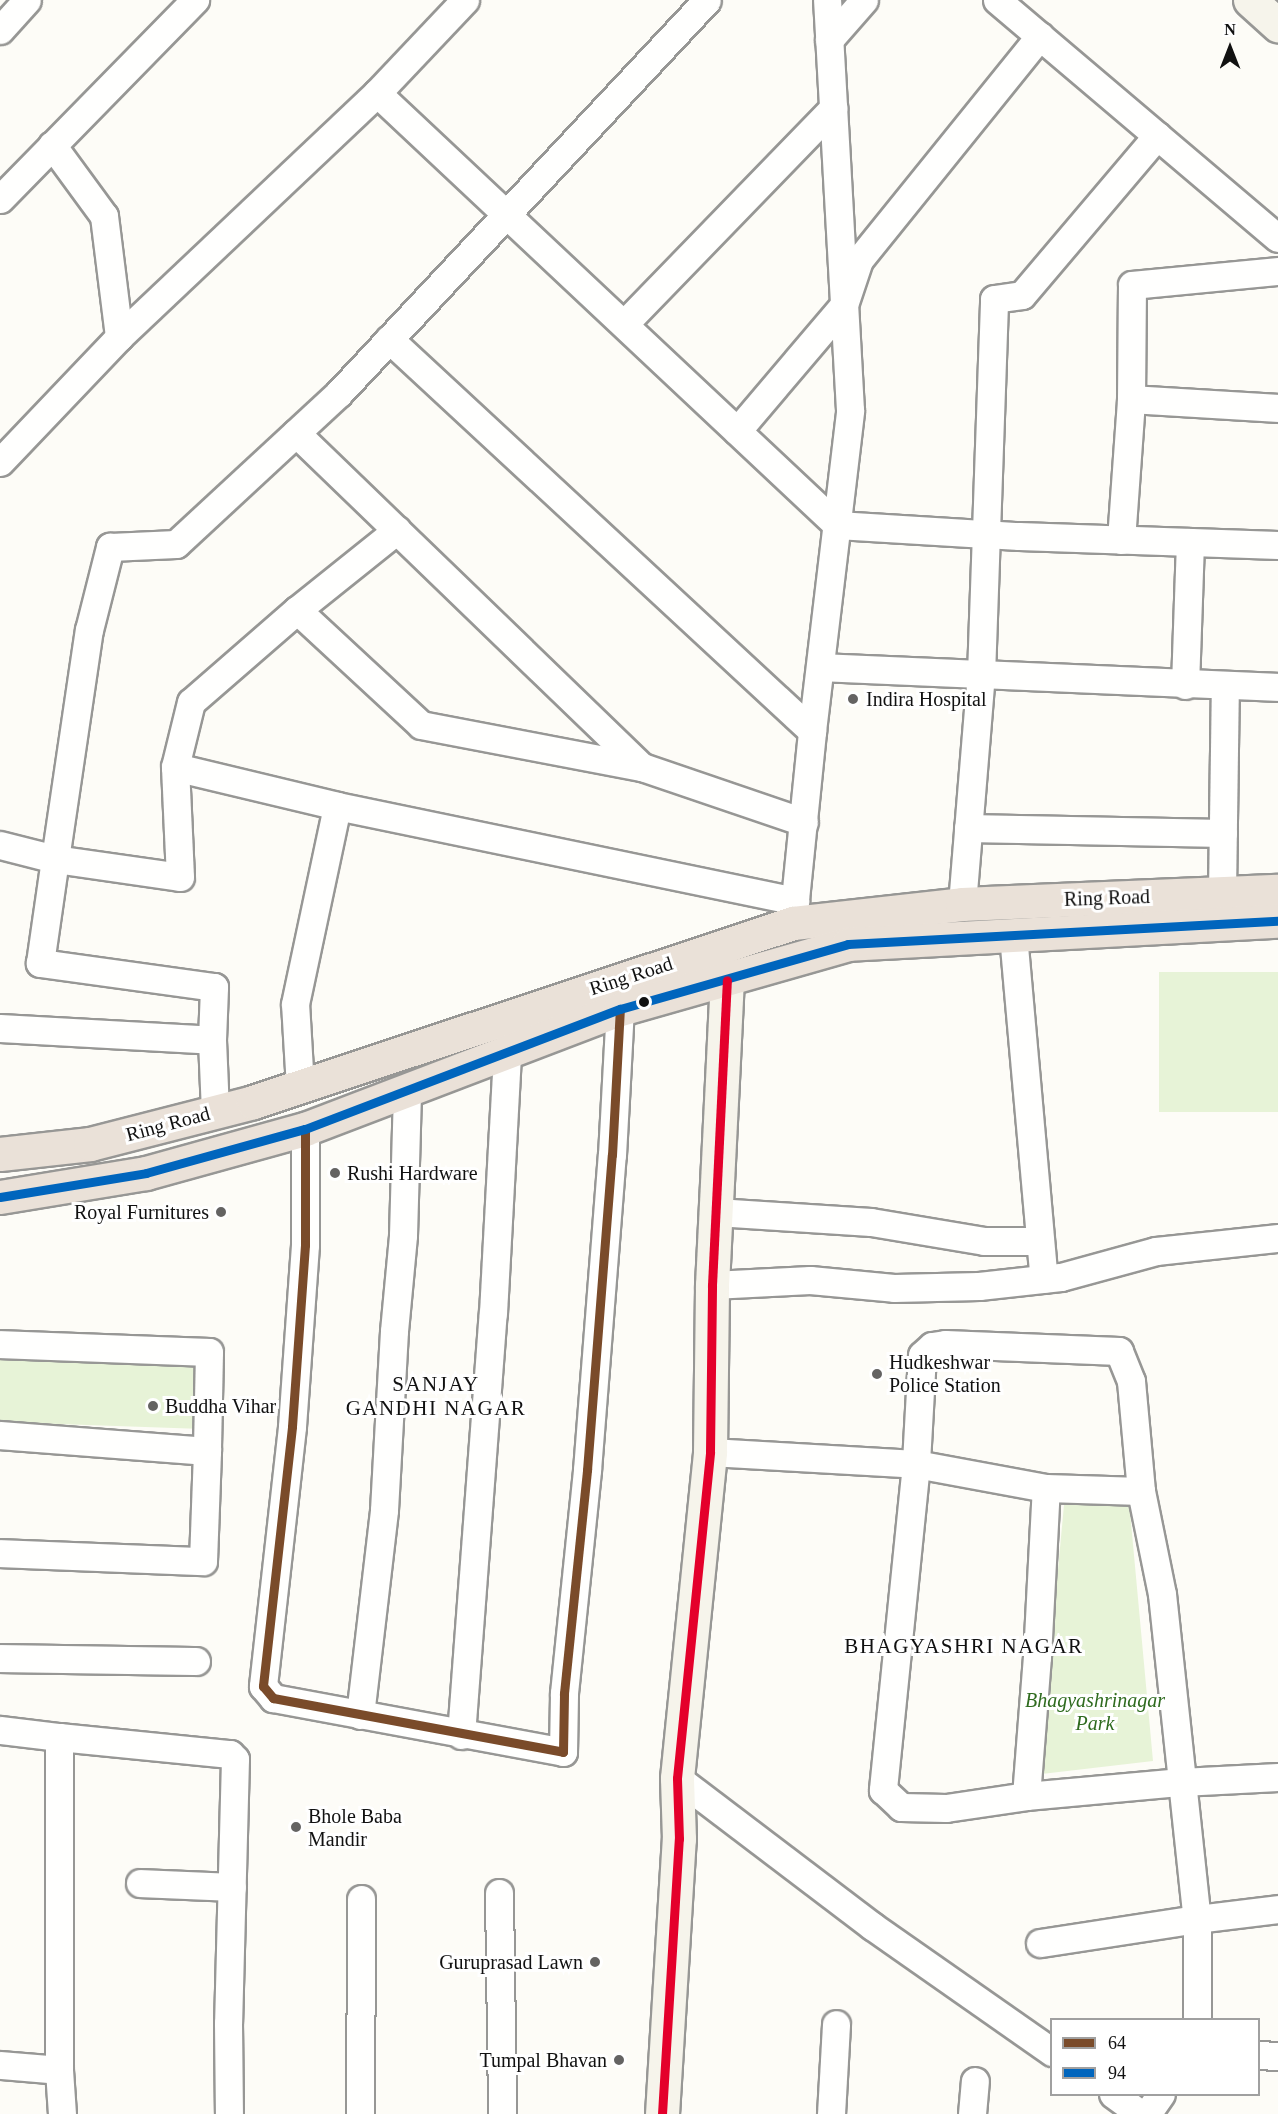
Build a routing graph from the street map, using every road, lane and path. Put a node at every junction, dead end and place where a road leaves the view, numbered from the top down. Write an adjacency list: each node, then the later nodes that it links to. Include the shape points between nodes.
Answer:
1 (27, 0): 10 (street)
2 (195, 0): 16 (street)
3 (465, 0): 13 (street)
4 (706, 0): 18 (street)
5 (827, 0): 12 (street)
6 (864, 0): 12 (street)
7 (997, 0): 11 (street)
8 (1250, 0): 9 (street)
9 (1278, 24)
10 (0, 30)
11 (1040, 36): 15 (street); 21 (street, via 859,260)
12 (829, 40): 14 (street)
13 (377, 93): 18 (street); 23 (street)
14 (833, 108): 21 (street); 22 (street)
15 (1157, 136): 19 (street); 32 (street, via 1022,295 994,299)
16 (52, 145): 17 (street); 23 (street, via 104,216)
17 (0, 199)
18 (505, 213): 22 (street); 24 (street)
19 (1278, 238)
20 (1278, 271): 25 (street, via 1132,285)
21 (844, 305): 27 (street); 30 (street, via 850,410)
22 (624, 324): 27 (street)
23 (119, 337): 29 (street)
24 (389, 339): 28 (street); 42 (street)
25 (1131, 399): 26 (street); 33 (street)
26 (1278, 408)
27 (737, 431): 30 (street)
28 (296, 433): 31 (street); 50 (street, via 176,544 110,548 89,630)
29 (0, 462)
30 (837, 525): 32 (street); 37 (street)
31 (397, 531): 36 (street); 44 (street)
32 (988, 534): 33 (street); 38 (street)
33 (1121, 540): 34 (street)
34 (1190, 542): 35 (street); 39 (street)
35 (1278, 545)
36 (297, 610): 43 (street, via 191,702); 44 (street, via 420,725)
37 (821, 667): 38 (street); 42 (street)
38 (981, 675): 39 (street); 47 (street)
39 (1185, 685): 40 (street)
40 (1225, 687): 41 (street); 48 (street)
41 (1278, 687)
42 (812, 731): 46 (street)
43 (175, 767): 45 (street); 50 (street, via 180,877)
44 (642, 767): 46 (street)
45 (337, 806): 54 (street); 62 (street, via 295,1004)
46 (804, 822): 54 (street)
47 (968, 828): 48 (street); 53 (street)
48 (1223, 833): 52 (street)
49 (0, 845): 50 (street)
50 (55, 859): 60 (street, via 40,963 214,987)
51 (1278, 891): 52 (highway, Ring Road)
52 (1222, 893): 53 (highway, Ring Road)
53 (962, 904): 54 (highway, Ring Road)
54 (794, 912): 62 (highway, Ring Road)
55 (1278, 921): 56 (highway, Ring Road)
56 (1012, 935): 57 (highway, Ring Road, via 848,944); 70 (street)
57 (728, 980): 58 (highway, Ring Road); 68 (street)
58 (620, 1009): 61 (highway, Ring Road); 85 (street, via 589,1446 564,1693 563,1752)
59 (0, 1028): 60 (street)
60 (212, 1040): 64 (street)
61 (507, 1051): 63 (highway, Ring Road); 85 (street, via 493,1312)
62 (300, 1087): 64 (highway, Ring Road)
63 (407, 1089): 65 (highway, Ring Road); 83 (street, via 403,1235 384,1510)
64 (215, 1111): 66 (highway, Ring Road, via 90,1144)
65 (304, 1129): 67 (highway, Ring Road, via 146,1173); 83 (street, via 305,1245 292,1428 263,1686 273,1698)
66 (0, 1154)
67 (0, 1197)
68 (716, 1212): 70 (street, via 871,1222 984,1240); 72 (street)
69 (1278, 1238): 71 (street, via 1156,1251)
70 (1040, 1241): 71 (street)
71 (1044, 1279): 72 (street, via 979,1286 904,1287 810,1281)
72 (712, 1285): 76 (street)
73 (0, 1344): 75 (street, via 209,1353)
74 (0, 1435): 75 (street)
75 (207, 1451): 80 (street, via 203,1561)
76 (710, 1452): 77 (street); 88 (street)
77 (916, 1464): 78 (street); 79 (street, via 922,1355 932,1346 1119,1351 1131,1382); 90 (street, via 884,1790 902,1807 946,1808)
78 (1046, 1488): 79 (street); 90 (street)
79 (1141, 1491): 89 (street, via 1162,1594)
80 (0, 1553)
81 (0, 1658): 82 (street)
82 (196, 1661)
83 (360, 1715): 85 (street)
84 (0, 1730): 86 (street)
85 (461, 1735)
86 (59, 1737): 92 (street, via 230,1754 236,1766); 104 (street)
87 (1278, 1777): 89 (street)
88 (677, 1778): 100 (street, via 872,1926); 112 (street, via 679,1839)
89 (1181, 1782): 90 (street); 96 (street)
90 (1026, 1796)
91 (140, 1883): 92 (street)
92 (232, 1887): 109 (street)
93 (499, 1893): 111 (street)
94 (361, 1899): 110 (street)
95 (1278, 1909): 96 (street)
96 (1197, 1919): 97 (street); 98 (street)
97 (1040, 1943)
98 (1197, 2018)
99 (836, 2024): 113 (street)
100 (1050, 2051)
101 (1260, 2055): 102 (street)
102 (1278, 2056)
103 (0, 2065): 104 (street)
104 (59, 2070): 108 (street)
105 (975, 2081): 114 (street)
106 (1116, 2096): 115 (street)
107 (1160, 2096): 116 (street)
108 (62, 2114)
109 (230, 2114)
110 (360, 2114)
111 (502, 2114)
112 (662, 2114)
113 (831, 2114)
114 (972, 2114)
115 (1141, 2114)
116 (1147, 2114)

